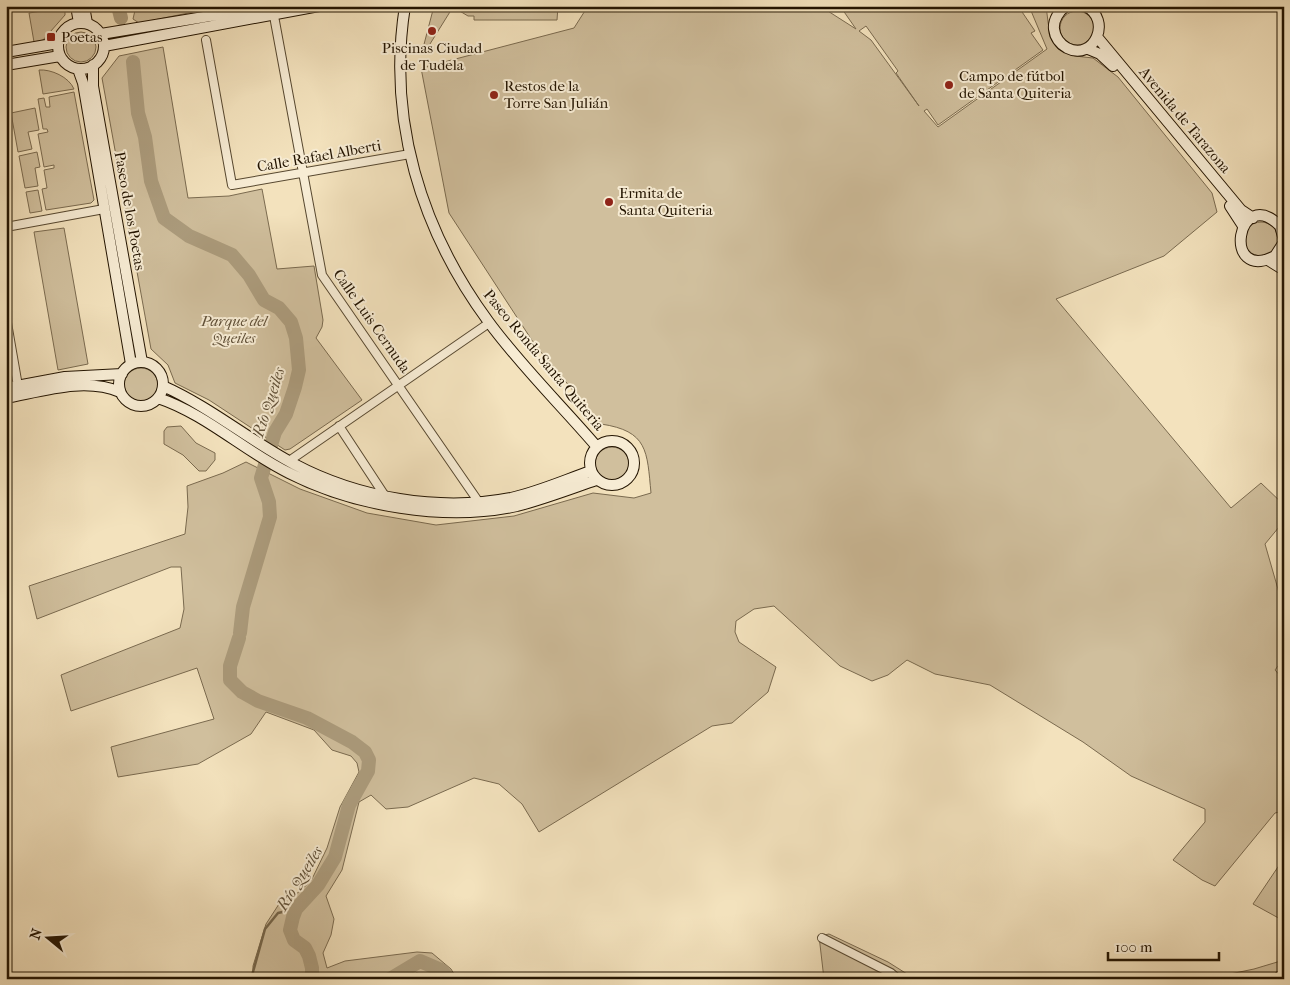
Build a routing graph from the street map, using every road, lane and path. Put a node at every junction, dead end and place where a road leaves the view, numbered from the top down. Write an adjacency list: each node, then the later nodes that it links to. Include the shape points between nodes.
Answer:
1 (76, 6): 10 (street)
2 (84, 6): 10 (street)
3 (319, 6): 8 (street)
4 (407, 6): 22 (street, Paseo Ronda Santa Quiteria, via 401,45 401,80); 46 (street, Paseo Ronda Santa Quiteria, via 404,56 406,111 418,175 433,219 460,273 495,324)
5 (1085, 6): 9 (street)
6 (1100, 6): 9 (street)
7 (1060, 8): 16 (street, via 1054,22 1057,39 1070,50)
8 (272, 11): 11 (street); 15 (street); 23 (street, Calle Luis Cernuda)
9 (1098, 18): 12 (street)
10 (83, 23): 11 (street); 14 (street, via 65,29)
11 (101, 34): 15 (street)
12 (1098, 38): 16 (street); 25 (street, Avenida de Tarazona, via 1241,210)
13 (206, 40): 23 (street, Calle Rafael Alberti, via 232,185)
14 (58, 42): 17 (street); 18 (street)
15 (104, 46): 20 (street, via 103,54)
16 (1088, 49): 27 (street, Avenida de Tarazona, via 1109,61 1229,204)
17 (6, 52)
18 (60, 56): 19 (street); 21 (street)
19 (6, 65)
20 (93, 65): 21 (street); 35 (street, Paseo de los Poetas, via 93,86)
21 (78, 69): 24 (street, Paseo de los Poetas)
22 (410, 154): 23 (street, Calle Rafael Alberti); 34 (street, Paseo Ronda Santa Quiteria, via 427,212 442,246)
23 (302, 174): 38 (street, Calle Luis Cernuda, via 322,275)
24 (104, 209): 28 (street); 36 (street, Paseo de los Poetas)
25 (1253, 218): 26 (street, via 1268,217); 27 (street)
26 (1282, 224): 29 (street)
27 (1243, 226): 30 (street, via 1240,233 1242,248 1252,259)
28 (6, 227)
29 (1283, 244): 30 (street); 31 (street)
30 (1268, 260): 32 (street)
31 (1284, 260)
32 (1284, 270)
33 (6, 317): 39 (street)
34 (489, 323): 38 (street); 46 (street, Paseo Ronda Santa Quiteria)
35 (142, 362): 36 (street); 40 (street, via 155,367 163,379)
36 (131, 364): 37 (street)
37 (122, 374): 39 (street, via 65,377); 42 (street)
38 (399, 385): 45 (street); 51 (street, Calle Luis Cernuda)
39 (18, 386): 41 (street)
40 (163, 386): 44 (street); 47 (street, via 192,399)
41 (6, 388)
42 (120, 392): 43 (street, via 104,385 84,385); 44 (street, via 131,404 140,406)
43 (6, 398)
44 (158, 398): 47 (street, via 182,406)
45 (339, 426): 48 (street); 50 (street)
46 (599, 445): 49 (street, via 592,454); 49 (street, via 617,442 626,446 632,454 633,473 616,486 606,485)
47 (254, 446): 48 (street); 49 (street, via 288,473 328,490 375,504 426,511 472,511 516,506)
48 (289, 461): 50 (street, via 331,481)
49 (593, 475): 51 (street, via 512,498)
50 (386, 496): 51 (street, via 428,502)
51 (478, 501)
52 (822, 938): 54 (street)
53 (1284, 977): 55 (highway)
54 (898, 979)
55 (1280, 979)

